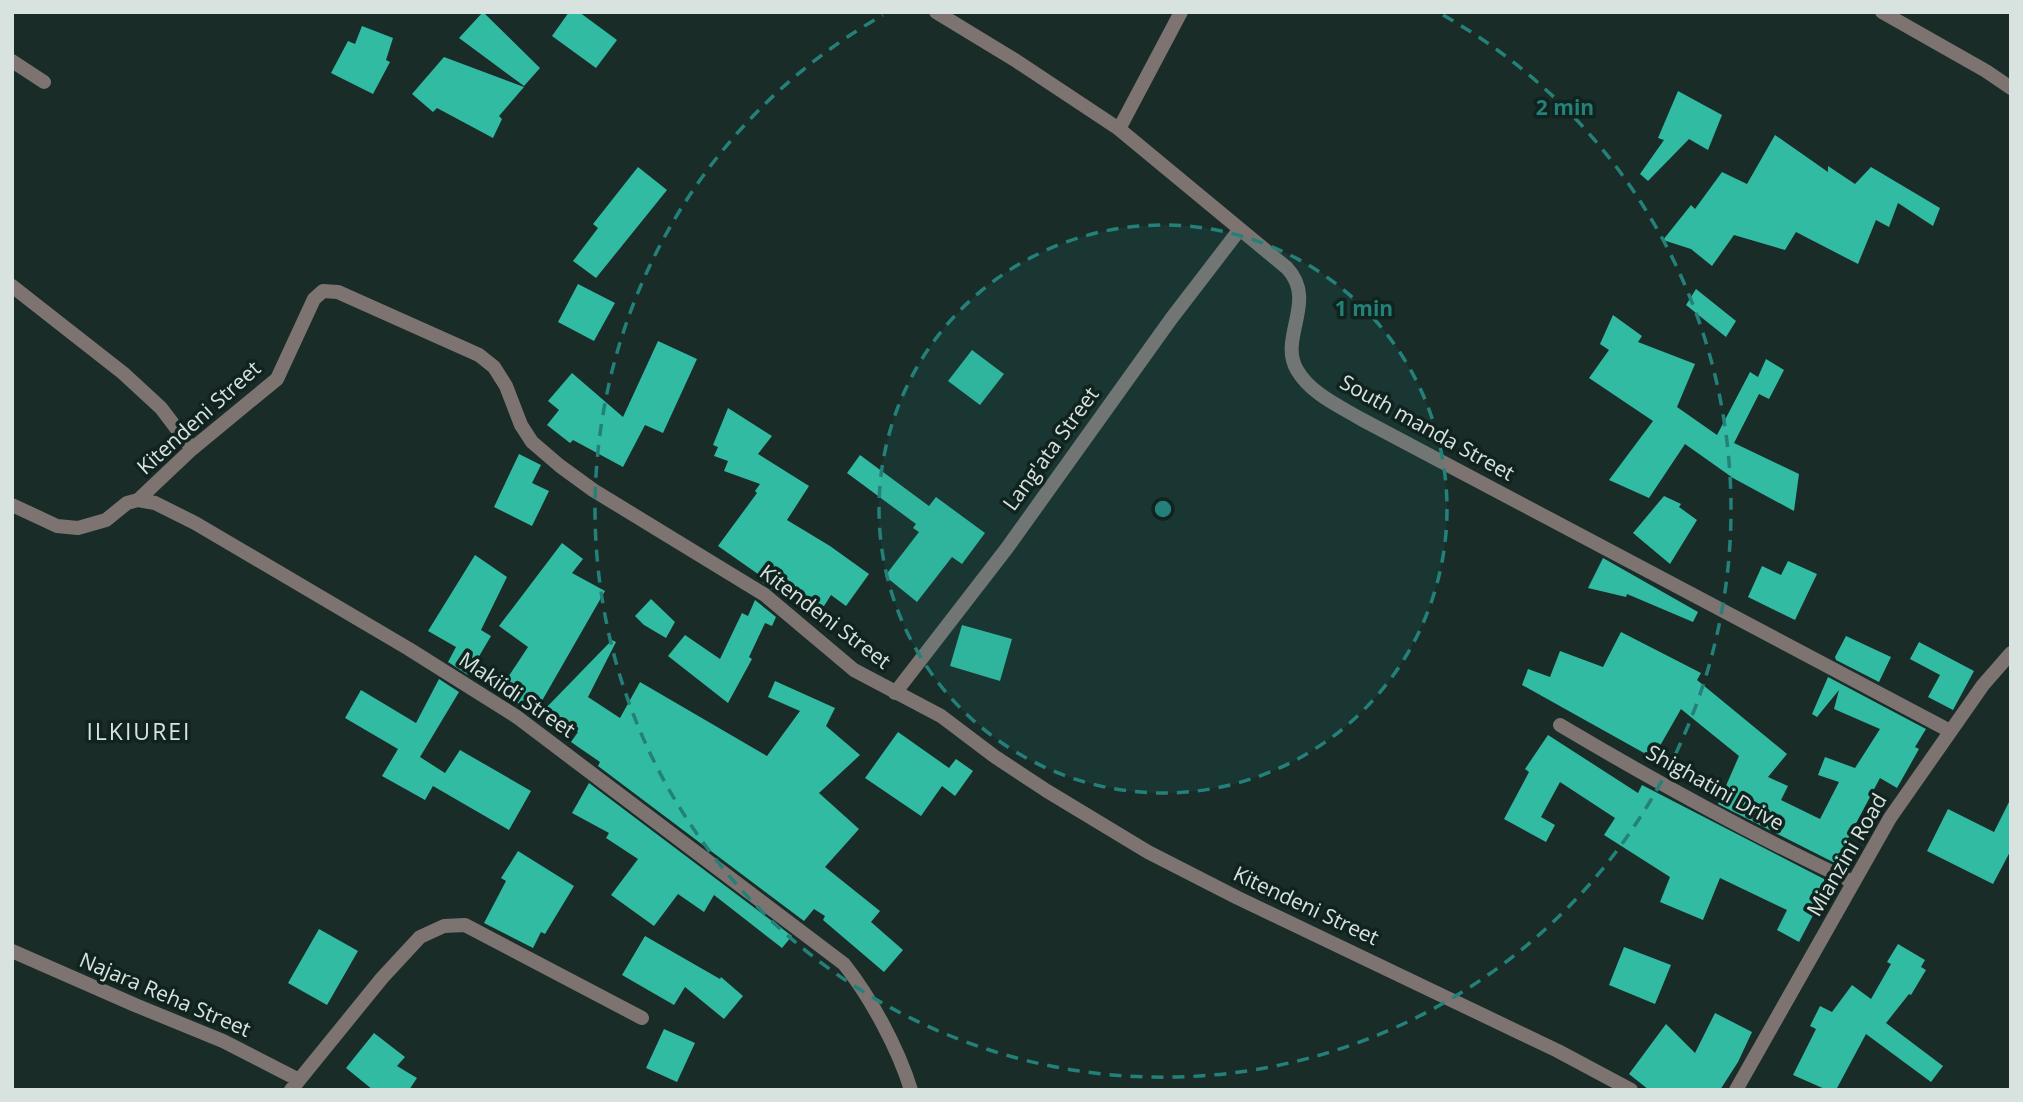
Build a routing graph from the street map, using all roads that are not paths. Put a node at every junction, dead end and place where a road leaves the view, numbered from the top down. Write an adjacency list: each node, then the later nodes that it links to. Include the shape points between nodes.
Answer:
1 (936, 12): 7 (street, South manda Street)
2 (1181, 12): 7 (street)
3 (1882, 12): 6 (street)
4 (12, 61): 5 (street)
5 (44, 82)
6 (2011, 88)
7 (1119, 130): 8 (street, South manda Street)
8 (1240, 229): 14 (street, Lang'ata Street); 16 (street, South manda Street, via 1287,268 1299,284 1291,357 1297,372 1316,391)
9 (12, 286): 10 (street, via 123,373 161,408)
10 (192, 449): 11 (street, Kitendeni Street); 14 (street, Kitendeni Street, via 277,379 314,299 323,291 338,292 479,355 506,386 532,442 560,466 765,595 854,670)
11 (138, 500): 12 (street, via 106,520 78,528 57,526); 21 (street, Makiidi Street, via 155,503 195,523 517,717 816,941 844,964 860,985)
12 (12, 505)
13 (2011, 653): 16 (street, Mianzini Road)
14 (895, 693): 22 (street, Kitendeni Street, via 941,716 994,756 1148,852)
15 (1560, 725): 17 (street, Shighatini Drive, via 1723,819)
16 (1950, 731): 17 (street, Mianzini Road)
17 (1853, 882): 23 (street, Mianzini Road)
18 (12, 951): 20 (street, Najara Reha Street, via 223,1041)
19 (642, 1018): 20 (street, via 465,925 444,926 420,937)
20 (295, 1085)
21 (911, 1090)
22 (1631, 1090)
23 (1736, 1090)

